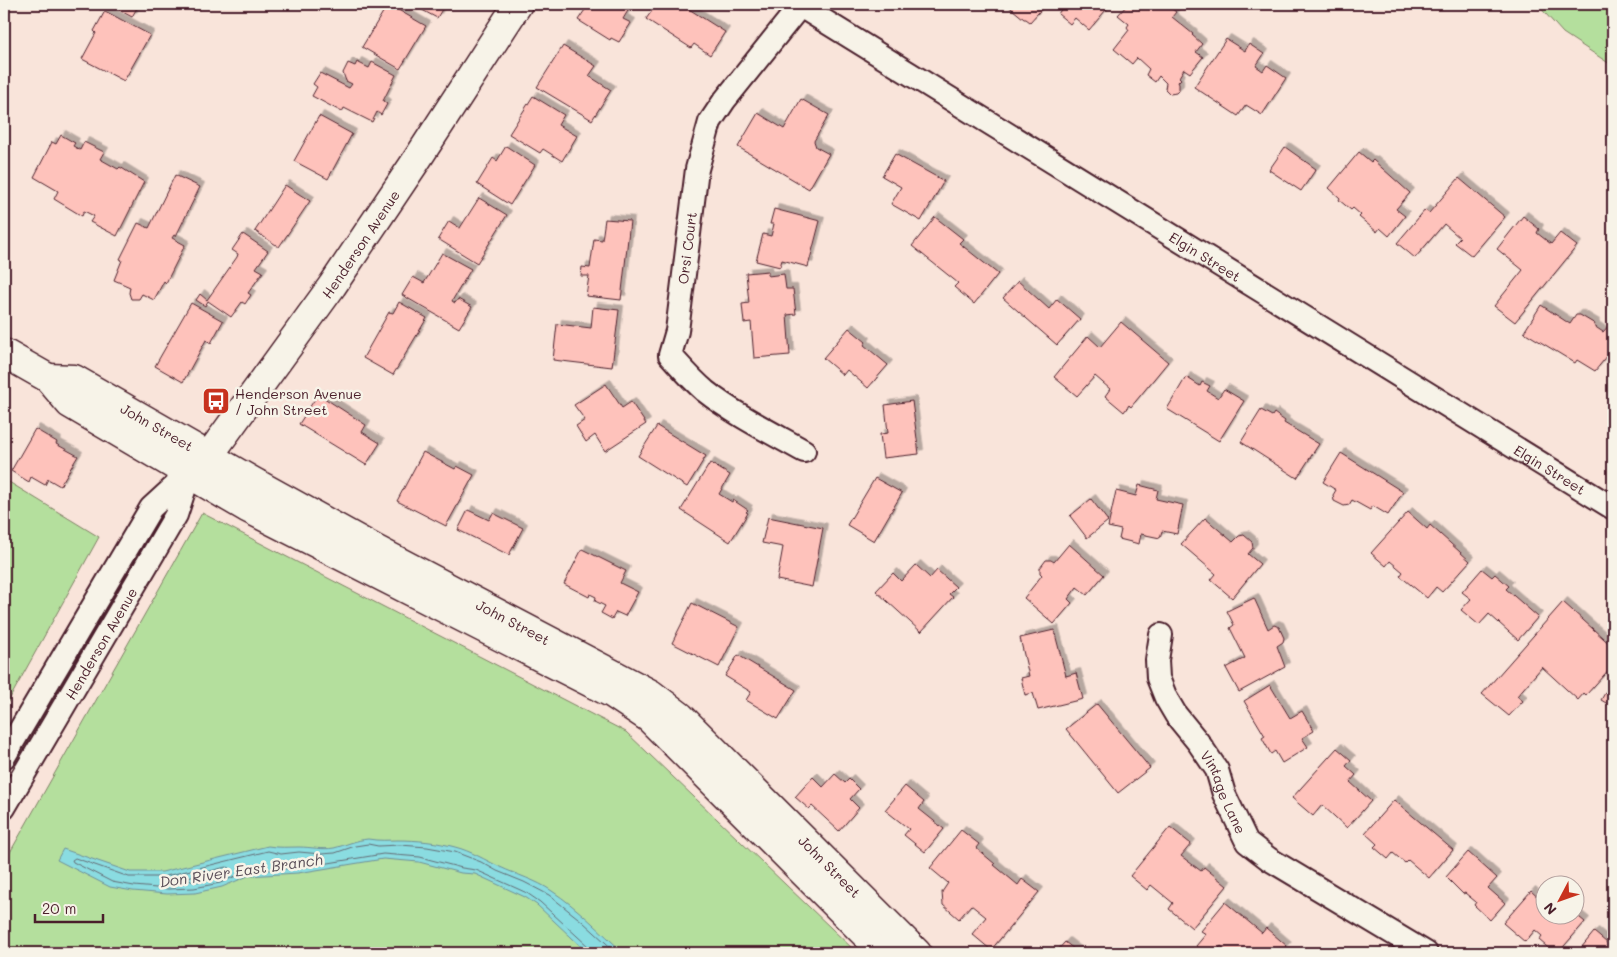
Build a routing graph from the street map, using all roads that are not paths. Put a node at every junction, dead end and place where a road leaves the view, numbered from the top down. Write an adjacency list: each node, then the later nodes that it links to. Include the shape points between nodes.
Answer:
1 (518, 4): 5 (main road, Henderson Avenue, via 338,278)
2 (798, 5): 4 (street, Orsi Court, via 710,122 697,169 677,331 670,354 706,391); 6 (street, Elgin Street)
3 (4, 353): 5 (main road, John Street, via 48,378 74,379)
4 (804, 451)
5 (198, 466): 8 (street, Henderson Avenue, via 151,508); 9 (street, Henderson Avenue, via 176,515); 10 (main road, John Street, via 247,508 613,694 650,718); 11 (main road, John Street, via 375,548 651,694 680,716)
6 (1613, 508)
7 (1161, 635): 12 (street, Vintage Lane, via 1158,678 1166,698 1217,770 1224,794 1247,842 1269,859)
8 (4, 758)
9 (4, 808)
10 (884, 953)
11 (917, 953)
12 (1426, 953)

